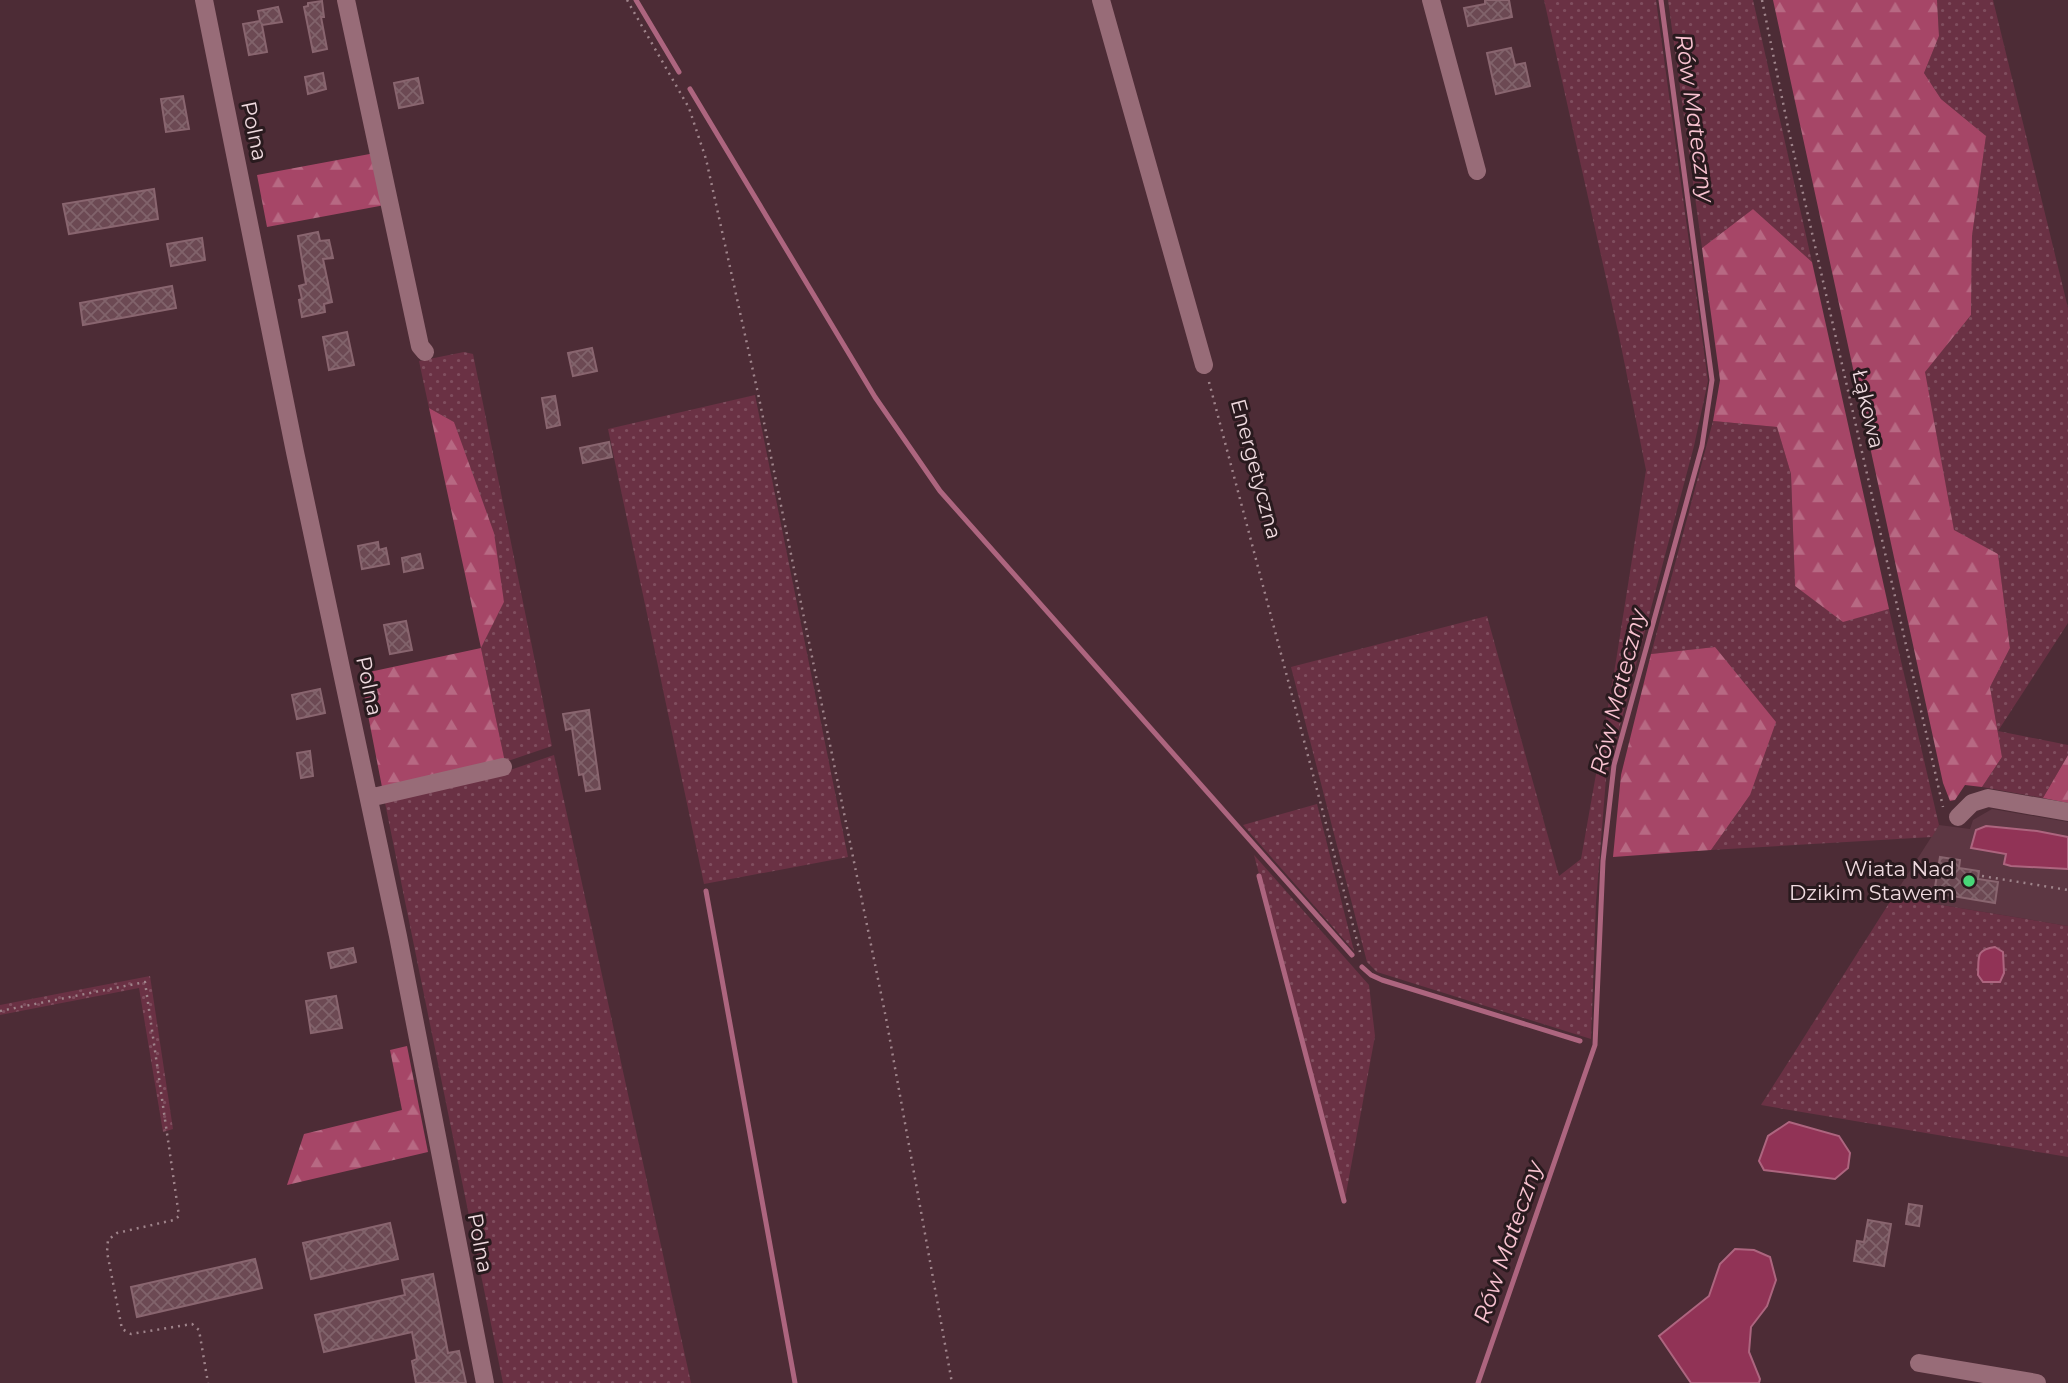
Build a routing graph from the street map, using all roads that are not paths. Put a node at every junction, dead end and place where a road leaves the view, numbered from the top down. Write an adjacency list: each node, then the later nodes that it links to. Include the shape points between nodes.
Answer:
1 (204, 0): 9 (street, Polna)
2 (346, 0): 6 (street, via 420,346)
3 (1101, 0): 7 (street)
4 (1431, 0): 5 (street)
5 (1477, 171)
6 (425, 352)
7 (1204, 365)
8 (503, 767): 9 (street)
9 (369, 798): 13 (street, Polna)
10 (2068, 812): 11 (street, via 1988,798 1972,803)
11 (1958, 817)
12 (1919, 1363): 14 (street)
13 (485, 1383)
14 (2037, 1383)

